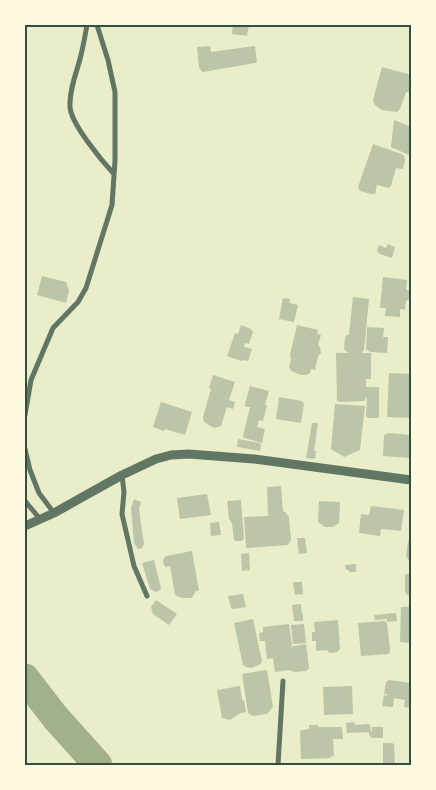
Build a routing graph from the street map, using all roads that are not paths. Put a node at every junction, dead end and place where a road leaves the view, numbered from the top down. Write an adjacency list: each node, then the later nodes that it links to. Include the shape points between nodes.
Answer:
1 (87, 25): 3 (street, via 70,108 78,126)
2 (97, 25): 3 (street, via 115,92)
3 (114, 174): 4 (street, via 112,204 86,288 78,302 53,328 31,380)
4 (25, 415)
5 (25, 449): 9 (street, via 39,492)
6 (122, 475): 7 (street, via 156,459 189,454 254,458); 9 (street); 12 (street, via 122,514 134,566)
7 (411, 480)
8 (25, 501): 10 (street)
9 (54, 513): 10 (street)
10 (40, 519): 11 (street)
11 (25, 526)
12 (147, 596)
13 (283, 681): 14 (street)
14 (278, 765)

